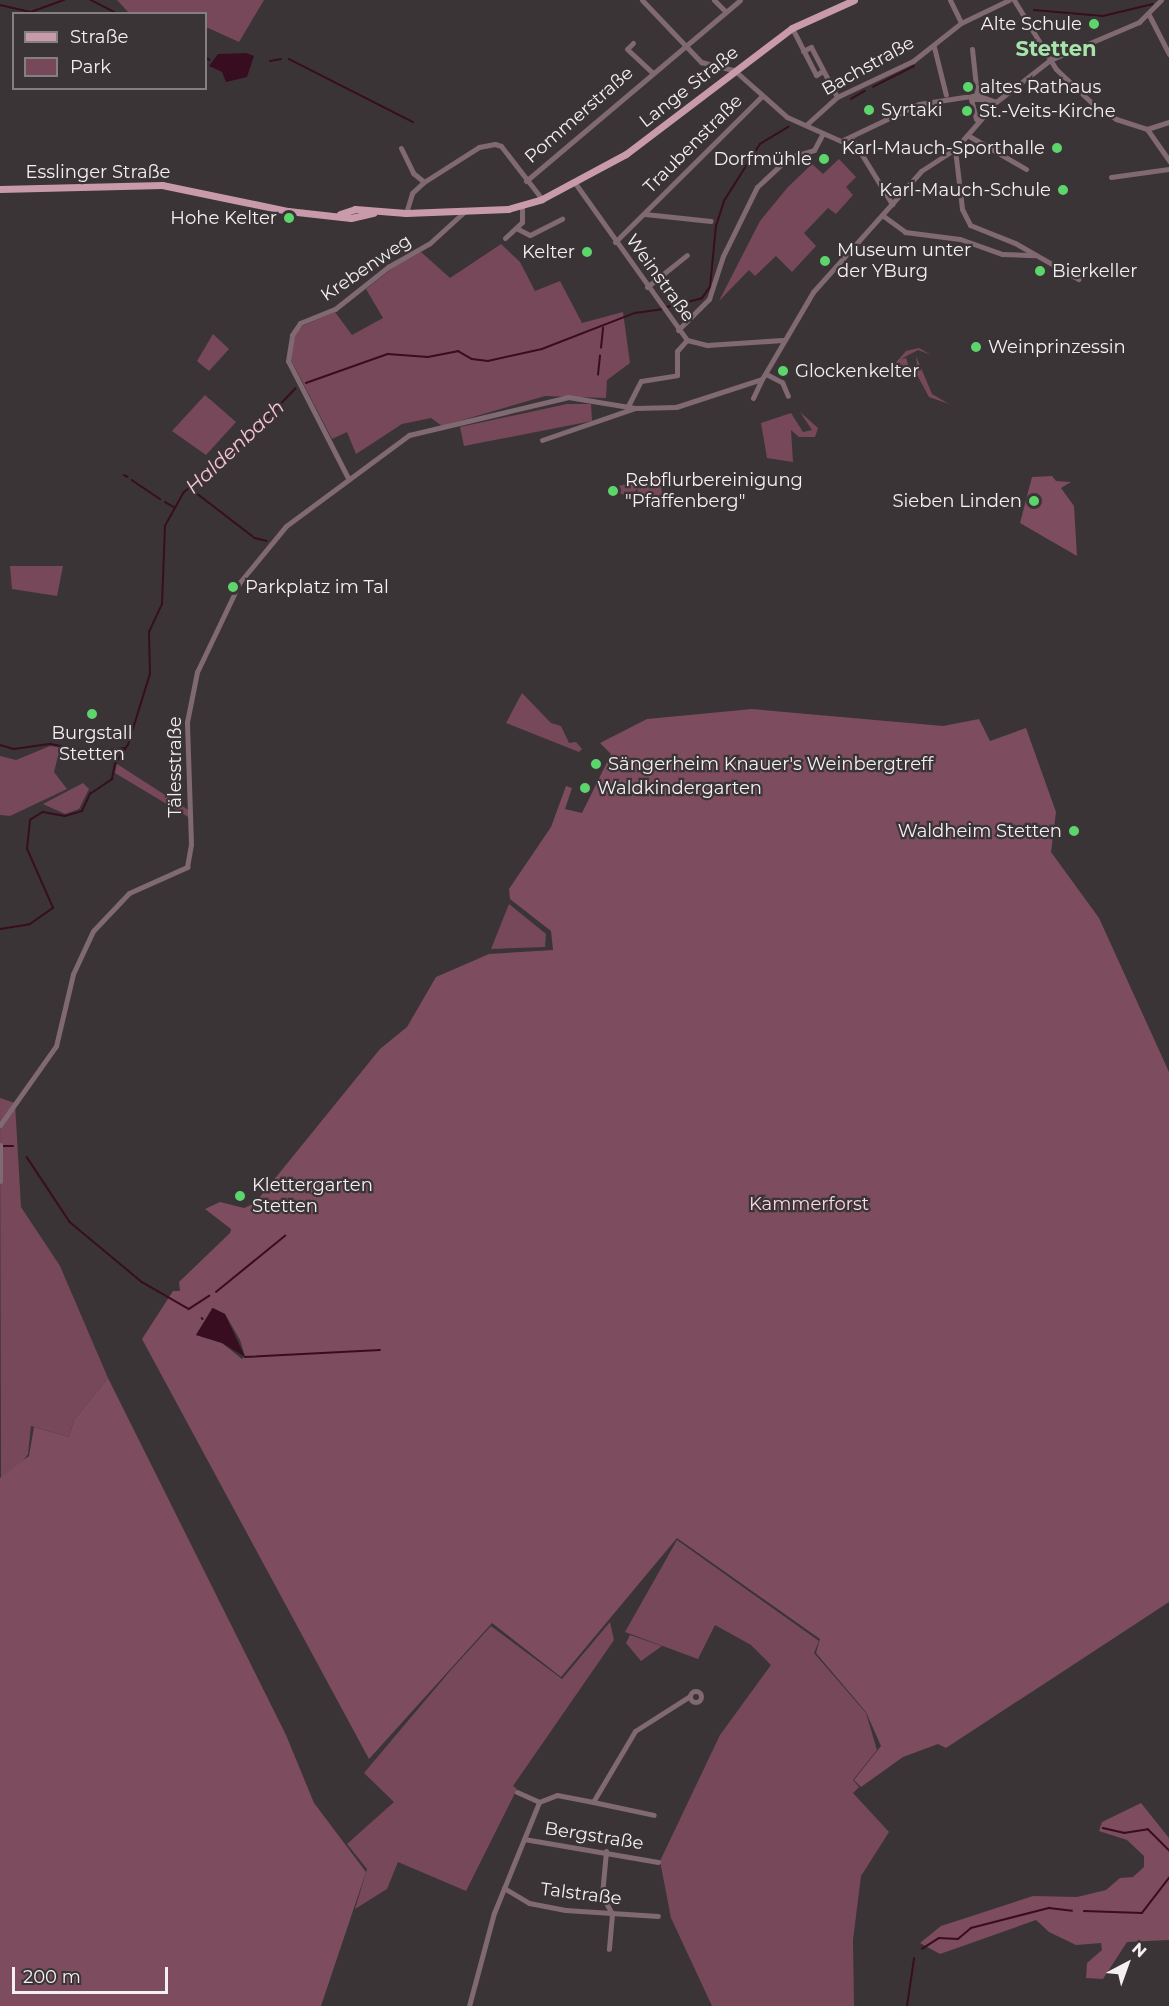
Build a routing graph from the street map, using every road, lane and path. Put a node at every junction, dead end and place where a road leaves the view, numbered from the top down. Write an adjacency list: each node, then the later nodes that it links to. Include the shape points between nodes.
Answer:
1 (642, 0): 14 (street)
2 (714, 0): 9 (street)
3 (740, 0): 9 (street, Pommerstraße)
4 (854, 0): 12 (main road, Lange Straße)
5 (950, 0): 11 (street)
6 (1009, 0): 11 (street, Bachstraße)
7 (1014, 0): 18 (street)
8 (1161, 0): 10 (street)
9 (725, 11): 14 (street, Pommerstraße)
10 (1149, 15): 17 (street); 18 (street)
11 (961, 23): 15 (street, Bachstraße)
12 (792, 28): 19 (main road, Lange Straße); 24 (street, via 803,51 811,47)
13 (633, 43): 20 (street, Pommerstraße, via 627,49)
14 (686, 45): 19 (street, via 701,62); 20 (street, Pommerstraße)
15 (934, 47): 23 (street); 24 (street, Bachstraße)
16 (972, 50): 21 (street)
17 (1169, 54)
18 (1050, 60): 25 (street); 28 (street, via 1094,105)
19 (734, 70): 22 (street); 40 (main road, Lange Straße, via 626,154)
20 (652, 72): 38 (street, Pommerstraße)
21 (977, 95): 23 (street); 25 (street)
22 (762, 96): 27 (street, via 787,117); 47 (street, Traubenstraße)
23 (946, 97): 31 (street, via 909,108)
24 (837, 98): 27 (street, Bachstraße)
25 (996, 102): 30 (street)
26 (1169, 122): 28 (street)
27 (806, 125): 29 (street)
28 (1147, 129): 34 (street)
29 (823, 134): 31 (street, via 841,141); 58 (street, via 814,150 788,158 757,187 723,256 709,299)
30 (969, 136): 33 (street); 35 (street)
31 (851, 137): 43 (street)
32 (400, 148): 39 (street, via 413,173)
33 (955, 149): 43 (street, via 921,171); 55 (street, via 962,209 970,225)
34 (1169, 161)
35 (1026, 169)
36 (1169, 169): 37 (street)
37 (1111, 177)
38 (526, 181): 39 (street, via 501,146 495,144 479,147); 42 (street)
39 (424, 182): 46 (street, via 412,193)
40 (575, 183): 42 (main road, Lange Straße); 53 (street, Weinstraße)
41 (0, 189): 46 (main road, Esslinger Straße, via 171,186 288,211 364,218 373,213)
42 (542, 199): 44 (main road, Esslinger Straße)
43 (892, 204): 48 (street)
44 (522, 207): 45 (main road, Esslinger Straße); 51 (street)
45 (464, 212): 46 (main road, Esslinger Straße); 67 (street, Krebenweg, via 430,243 388,267 334,309 300,323 292,335 288,361)
46 (406, 213)
47 (645, 214): 50 (street, Traubenstraße); 53 (street, Traubenstraße)
48 (882, 215): 55 (street, via 906,232 960,239 1002,254); 60 (street, via 813,292)
49 (562, 219): 51 (street, via 530,235)
50 (711, 221)
51 (518, 229): 52 (street)
52 (505, 238)
53 (615, 242): 57 (street, Weinstraße)
54 (687, 255): 57 (street)
55 (1038, 255): 56 (street)
56 (1078, 279)
57 (647, 287): 58 (street, Weinstraße)
58 (678, 330): 59 (street, Weinstraße)
59 (687, 340): 60 (street, Weinstraße, via 707,345); 65 (street, via 677,351 677,375 640,381)
60 (783, 340): 61 (street)
61 (766, 374): 62 (street); 63 (street, via 782,382)
62 (762, 379): 64 (street); 65 (street, via 676,406)
63 (788, 396)
64 (753, 398)
65 (632, 407): 66 (street); 67 (street, Tälesstraße, via 584,397 560,398 398,439)
66 (542, 440)
67 (348, 477): 68 (street, Tälesstraße, via 286,526 240,583 203,654 192,692 187,741 191,844 187,867 129,893 93,931 73,974 56,1046)
68 (0, 1125)
69 (0, 1145): 70 (street)
70 (0, 1151): 71 (street)
71 (0, 1181)
72 (690, 1696): 75 (street, via 635,1731)
73 (517, 1792): 74 (street)
74 (539, 1802): 75 (street, via 557,1795); 77 (street)
75 (593, 1802): 76 (street)
76 (654, 1815)
77 (525, 1839): 78 (street, Bergstraße); 80 (street)
78 (606, 1851): 79 (street, Bergstraße); 81 (street, via 602,1895)
79 (658, 1862)
80 (504, 1888): 81 (street, Talstraße, via 529,1903); 84 (street)
81 (612, 1914): 82 (street, Talstraße); 83 (street)
82 (658, 1916)
83 (609, 1949)
84 (470, 2006)

